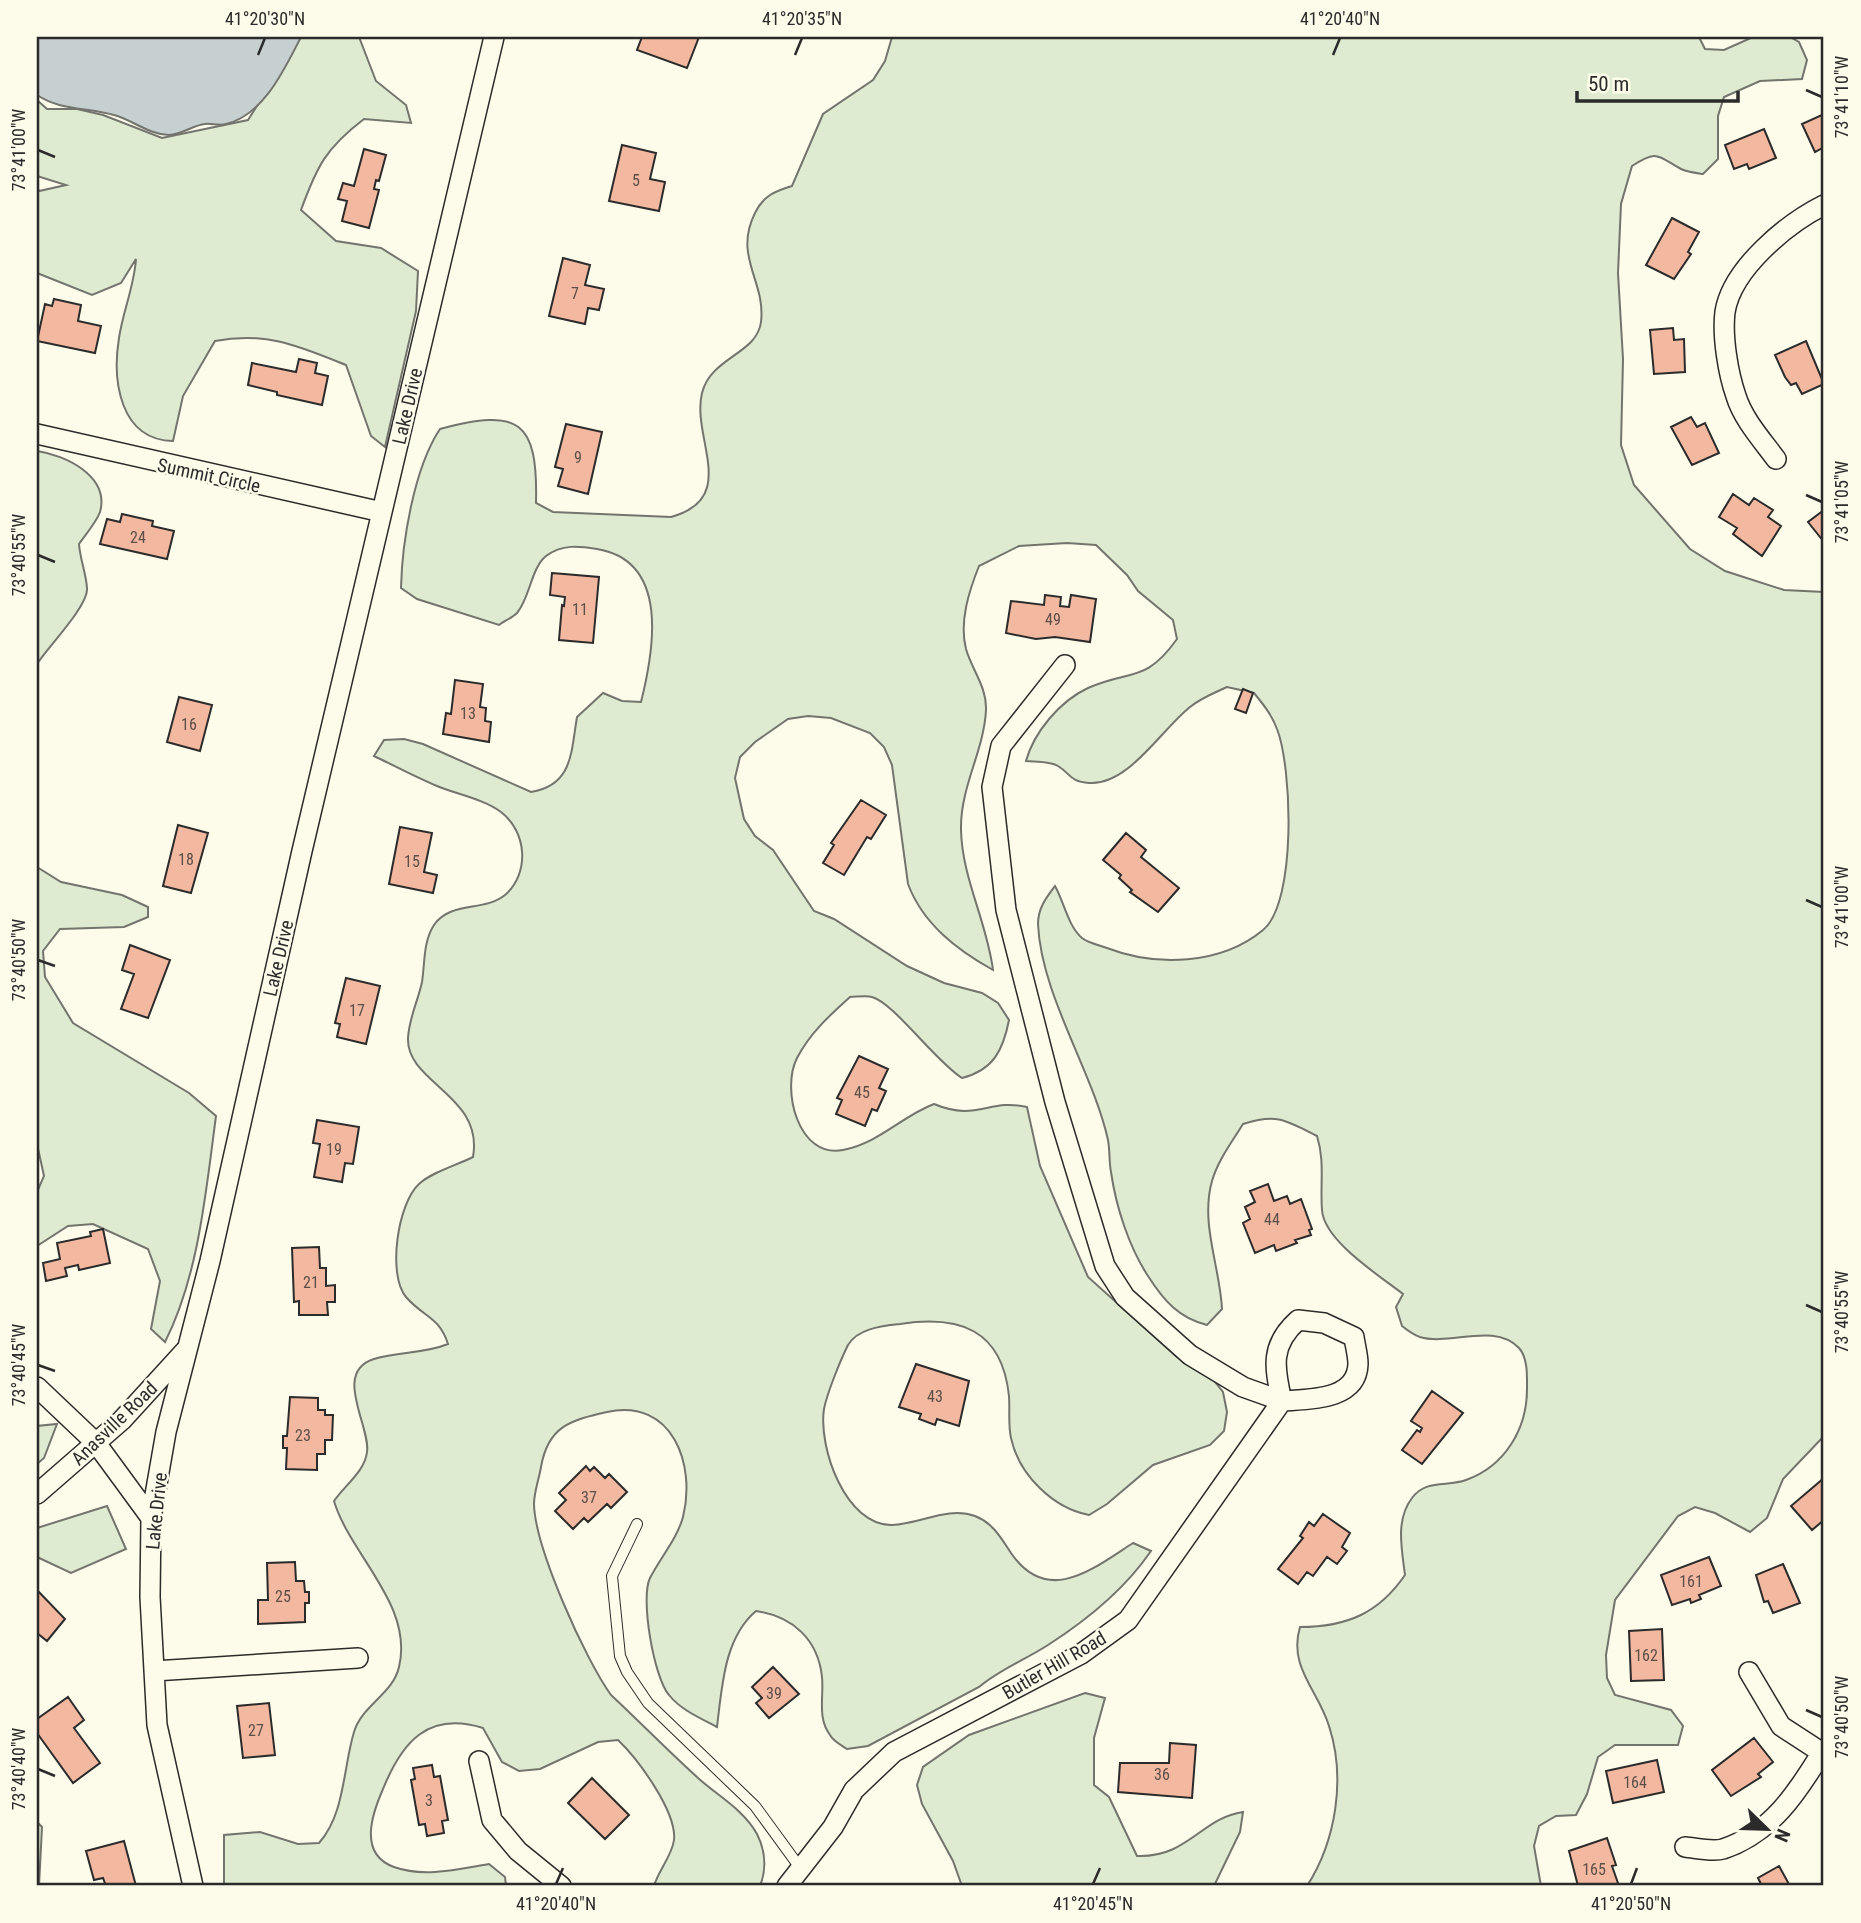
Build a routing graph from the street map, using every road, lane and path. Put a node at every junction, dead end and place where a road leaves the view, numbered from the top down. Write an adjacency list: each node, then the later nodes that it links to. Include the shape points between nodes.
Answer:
1 (494, 37): 5 (street, Lake Drive)
2 (1820, 214): 4 (street, via 1797,219 1762,250 1738,281 1725,311 1736,397)
3 (37, 434): 5 (street, Summit Circle)
4 (1776, 459)
5 (382, 512): 7 (street, Lake Drive)
6 (1065, 665): 9 (street, via 1001,746 992,787 1006,910 1055,1102 1105,1266 1125,1297 1189,1355 1243,1387)
7 (188, 1347): 10 (street, Anasville Road); 12 (street, Lake Drive, via 166,1432)
8 (37, 1387): 10 (street)
9 (1282, 1401): 9 (street, via 1328,1398 1348,1387 1358,1366 1353,1337 1324,1322 1298,1320 1282,1334 1274,1368); 20 (street, Butler Hill Road, via 1128,1620 1069,1661 894,1752 854,1790)
10 (96, 1443): 11 (street, Anasville Road); 12 (street)
11 (37, 1494)
12 (151, 1518): 15 (street, Lake Drive)
13 (637, 1524): 20 (lane, via 612,1576 620,1656 627,1672 648,1703 755,1806)
14 (358, 1658): 15 (street)
15 (154, 1671): 21 (street, Lake Drive, via 157,1725)
16 (1749, 1672): 17 (street, via 1781,1726)
17 (1823, 1753): 19 (street, via 1795,1795 1764,1828 1721,1850)
18 (479, 1761): 22 (street, via 492,1820 518,1851)
19 (1685, 1847)
20 (801, 1869): 23 (street, Butler Hill Road)
21 (193, 1886)
22 (561, 1886)
23 (787, 1886)

